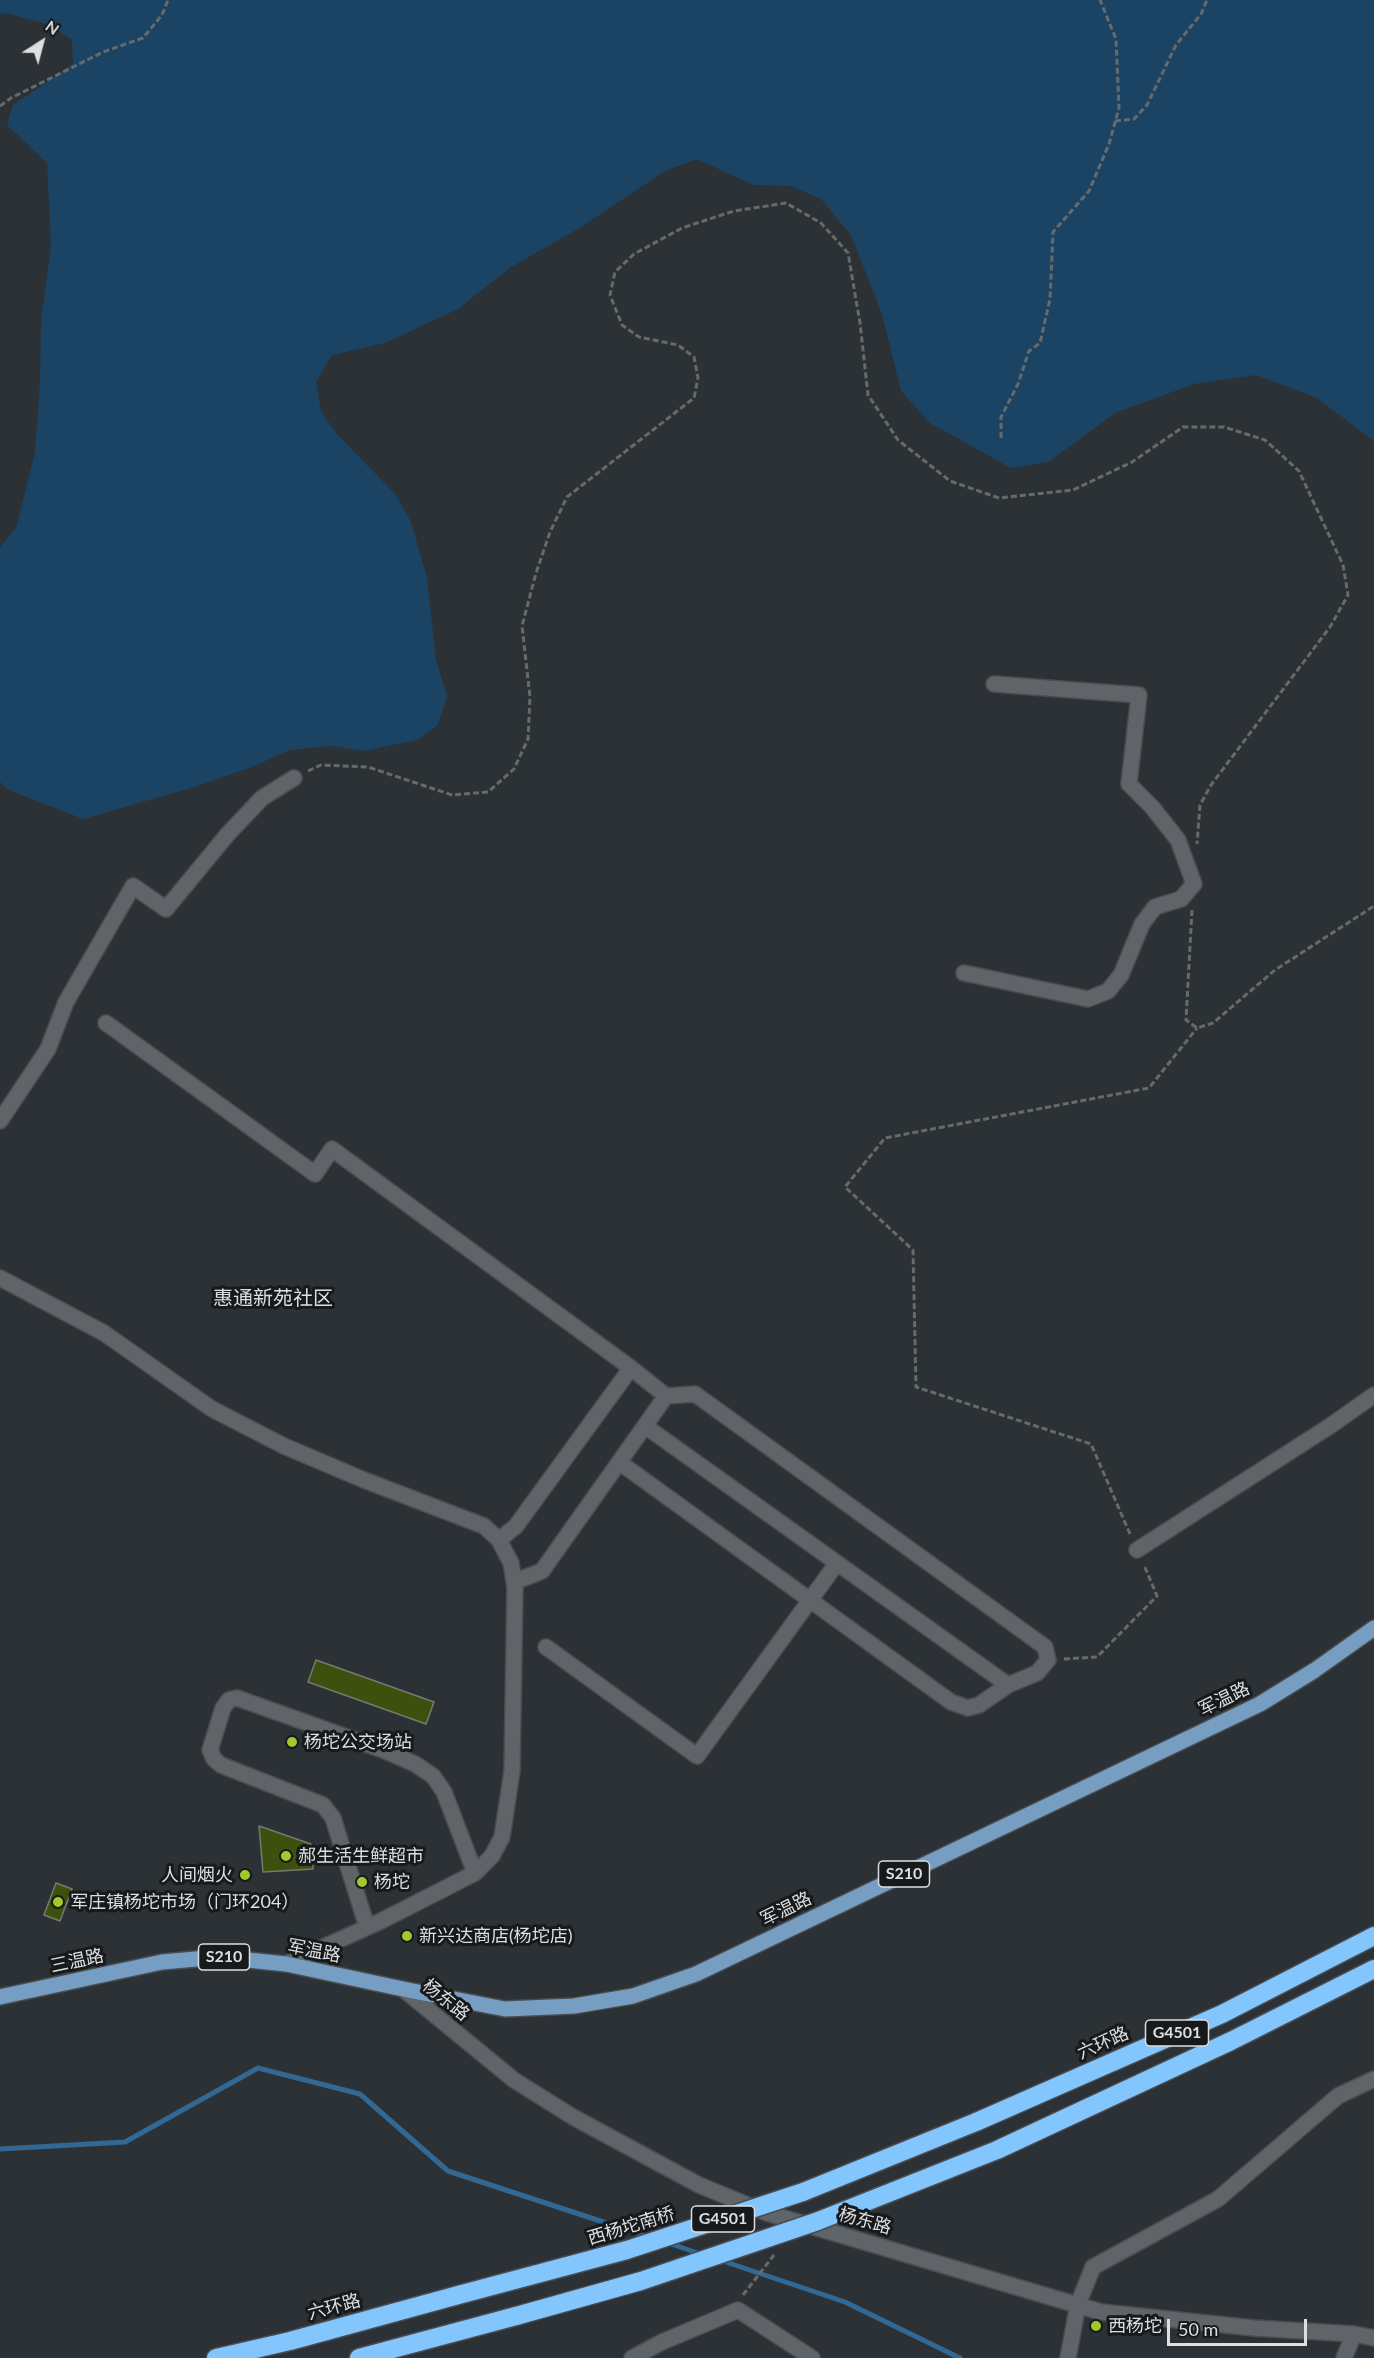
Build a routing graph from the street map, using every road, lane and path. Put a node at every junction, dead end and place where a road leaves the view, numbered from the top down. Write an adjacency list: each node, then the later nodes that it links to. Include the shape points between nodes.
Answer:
1 (168, 0): 4 (path, via 162,15 143,38 104,52)
2 (1100, 0): 5 (path, via 1116,39)
3 (1207, 0): 5 (path, via 1201,14 1176,45 1147,105 1134,119)
4 (0, 106)
5 (1116, 121): 6 (path, via 1089,191 1053,232 1050,299 1040,343 1029,351 1001,417)
6 (1001, 438)
7 (994, 684): 10 (street, via 1139,695 1130,784 1178,840)
8 (294, 778): 9 (path, via 321,765 369,767 452,795 488,792 514,769 528,739 530,697 522,626 550,532 567,497 693,398 698,378 694,357 678,345 639,337 622,325 610,295 615,272 634,254 682,228 734,211 786,203 821,223 848,253 868,395 898,440 950,481 999,498 1073,490 1132,462 1183,427 1224,427 1265,440 1299,471 1343,565 1348,595 1330,627 1210,785 1200,805); 15 (street, via 262,798 166,909 133,886 66,1002 48,1049)
9 (1197, 849)
10 (1194, 884): 12 (street, via 1181,899 1155,908 1142,924 1121,975 1108,992 1088,999); 14 (path, via 1186,1020)
11 (1374, 906): 14 (path, via 1275,970 1214,1023)
12 (964, 973)
13 (106, 1023): 17 (street, via 315,1174 332,1149)
14 (1197, 1028): 23 (path, via 1149,1088 885,1138 845,1187 913,1250 916,1387 1091,1444)
15 (0, 1121)
16 (0, 1278): 22 (street, via 104,1333 212,1409 344,1472 484,1526)
17 (631, 1368): 19 (street); 22 (street, via 516,1526)
18 (1374, 1395): 23 (street)
19 (666, 1396): 20 (street); 29 (street, via 695,1394 1046,1647)
20 (645, 1426): 21 (street); 24 (street)
21 (619, 1462): 25 (street, via 542,1571); 26 (street)
22 (499, 1540): 25 (street, via 511,1563)
23 (1137, 1550): 29 (path, via 1157,1596 1097,1658)
24 (837, 1563): 26 (street); 30 (street)
25 (514, 1582): 31 (street, via 512,1771 501,1837 492,1856)
26 (810, 1600): 28 (street, via 697,1755); 30 (street, via 951,1702 968,1708 979,1705)
27 (1374, 1628): 37 (main road, 军温路 / S210, via 1260,1704 696,1974 633,1996 574,2006 505,2009)
28 (546, 1647)
29 (1048, 1660): 30 (street, via 1037,1673)
30 (1008, 1685)
31 (475, 1873): 32 (street); 32 (street, via 444,1792 433,1776 383,1750 237,1698 229,1700 210,1750 214,1759 323,1804 333,1818)
32 (367, 1927): 35 (street)
33 (1374, 1936): 40 (highway, 六环路 / G4501, via 1222,2014)
34 (162, 1962): 35 (main road, 军温路 / S210, via 219,1957); 38 (main road, 三温路 / S210)
35 (286, 1964): 37 (main road, 军温路 / S210)
36 (1374, 1969): 48 (highway, G4501, bridge, via 1231,2041 997,2150 818,2221 641,2281)
37 (403, 1989): 44 (street, 杨东路, via 514,2080 573,2117 699,2185 767,2213)
38 (0, 1997)
39 (1374, 2079): 44 (street, via 1338,2097 1218,2199 1093,2266)
40 (976, 2122): 42 (highway, 西杨坨南桥 / G4501, bridge, via 792,2195 627,2250)
41 (778, 2250): 43 (path)
42 (462, 2294): 47 (highway, 六环路 / G4501)
43 (736, 2303)
44 (1078, 2304): 45 (street, 杨东路, via 1131,2316); 51 (street)
45 (1354, 2334): 46 (street, 杨东路); 52 (street)
46 (1374, 2338)
47 (216, 2358)
48 (359, 2358)
49 (632, 2358): 50 (street, via 738,2310)
50 (812, 2358)
51 (1068, 2358)
52 (1344, 2358)

